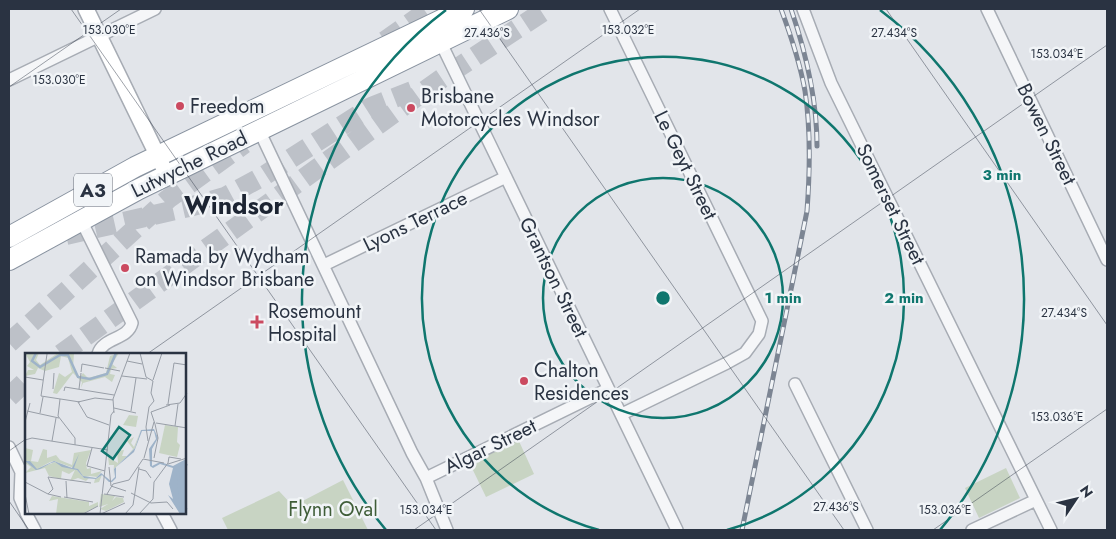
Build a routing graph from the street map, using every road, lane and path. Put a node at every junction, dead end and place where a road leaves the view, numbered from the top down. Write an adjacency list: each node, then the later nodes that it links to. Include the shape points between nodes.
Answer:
1 (86, 9): 9 (main road)
2 (155, 9): 9 (street)
3 (464, 9): 8 (highway, Lutwyche Road / A3)
4 (508, 9): 10 (highway, Lutwyche Road / A3)
5 (610, 9): 24 (street, Le Geyt Street, via 762,321 759,334 745,353)
6 (803, 9): 27 (street, Somerset Street, via 832,83)
7 (987, 9): 19 (street, Bowen Street)
8 (431, 24): 10 (street, Grantson Street); 13 (highway, Lutwyche Road / A3)
9 (99, 36): 11 (street); 13 (main road)
10 (440, 42): 12 (highway, Lutwyche Road / A3); 15 (street, Grantson Street)
11 (9, 80)
12 (259, 130): 14 (highway, Lutwyche Road / A3); 20 (street)
13 (157, 157): 14 (main road); 17 (highway, Lutwyche Road / A3)
14 (167, 175): 16 (highway, Lutwyche Road / A3)
15 (506, 176): 20 (street, Lyons Terrace); 23 (street, Grantson Street)
16 (81, 220): 18 (highway, Lutwyche Road / A3); 21 (street, via 132,323 126,333 104,344)
17 (9, 236)
18 (9, 260)
19 (1107, 260)
20 (324, 265): 26 (street)
21 (98, 353)
22 (795, 384): 36 (street)
23 (608, 388): 24 (street, Grantson Street); 26 (street, Algar Street)
24 (622, 414): 35 (street, Grantson Street)
25 (9, 447): 28 (street, via 21,472)
26 (426, 478): 34 (street)
27 (1036, 500): 37 (street); 38 (street, Somerset Street)
28 (14, 501): 29 (street)
29 (25, 511)
30 (27, 514): 32 (street)
31 (163, 514): 33 (street)
32 (35, 530)
33 (171, 530)
34 (447, 530)
35 (677, 530)
36 (868, 530)
37 (972, 530)
38 (1051, 530)

